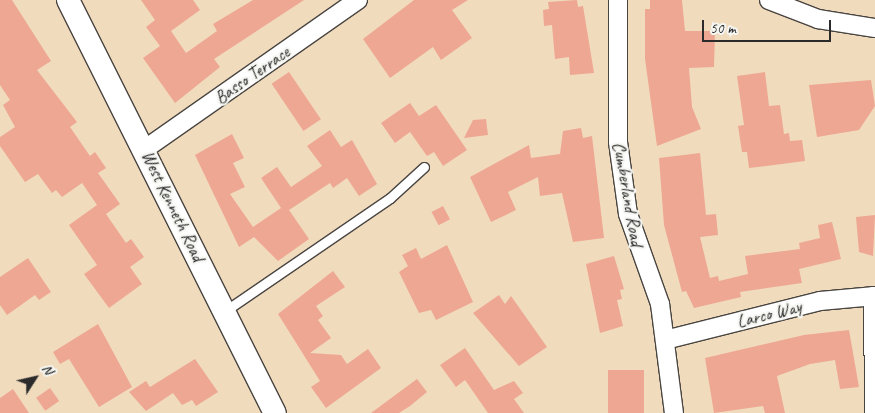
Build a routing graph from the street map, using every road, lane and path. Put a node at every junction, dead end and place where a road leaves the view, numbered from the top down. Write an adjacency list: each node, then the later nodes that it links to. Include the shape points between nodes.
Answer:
1 (68, 0): 6 (street, West Kenneth Road)
2 (358, 0): 6 (street, Basso Terrace)
3 (618, 0): 10 (street, Cumberland Road, via 618,142 628,214 660,304)
4 (769, 0): 5 (street, via 818,19)
5 (875, 28)
6 (145, 149): 9 (street, West Kenneth Road)
7 (424, 167): 9 (lane, via 390,198)
8 (874, 296): 10 (street, Larco Way, via 820,301); 13 (street)
9 (225, 311): 11 (street, West Kenneth Road)
10 (664, 340): 12 (street, Cumberland Road)
11 (275, 413)
12 (674, 413)
13 (874, 413)

